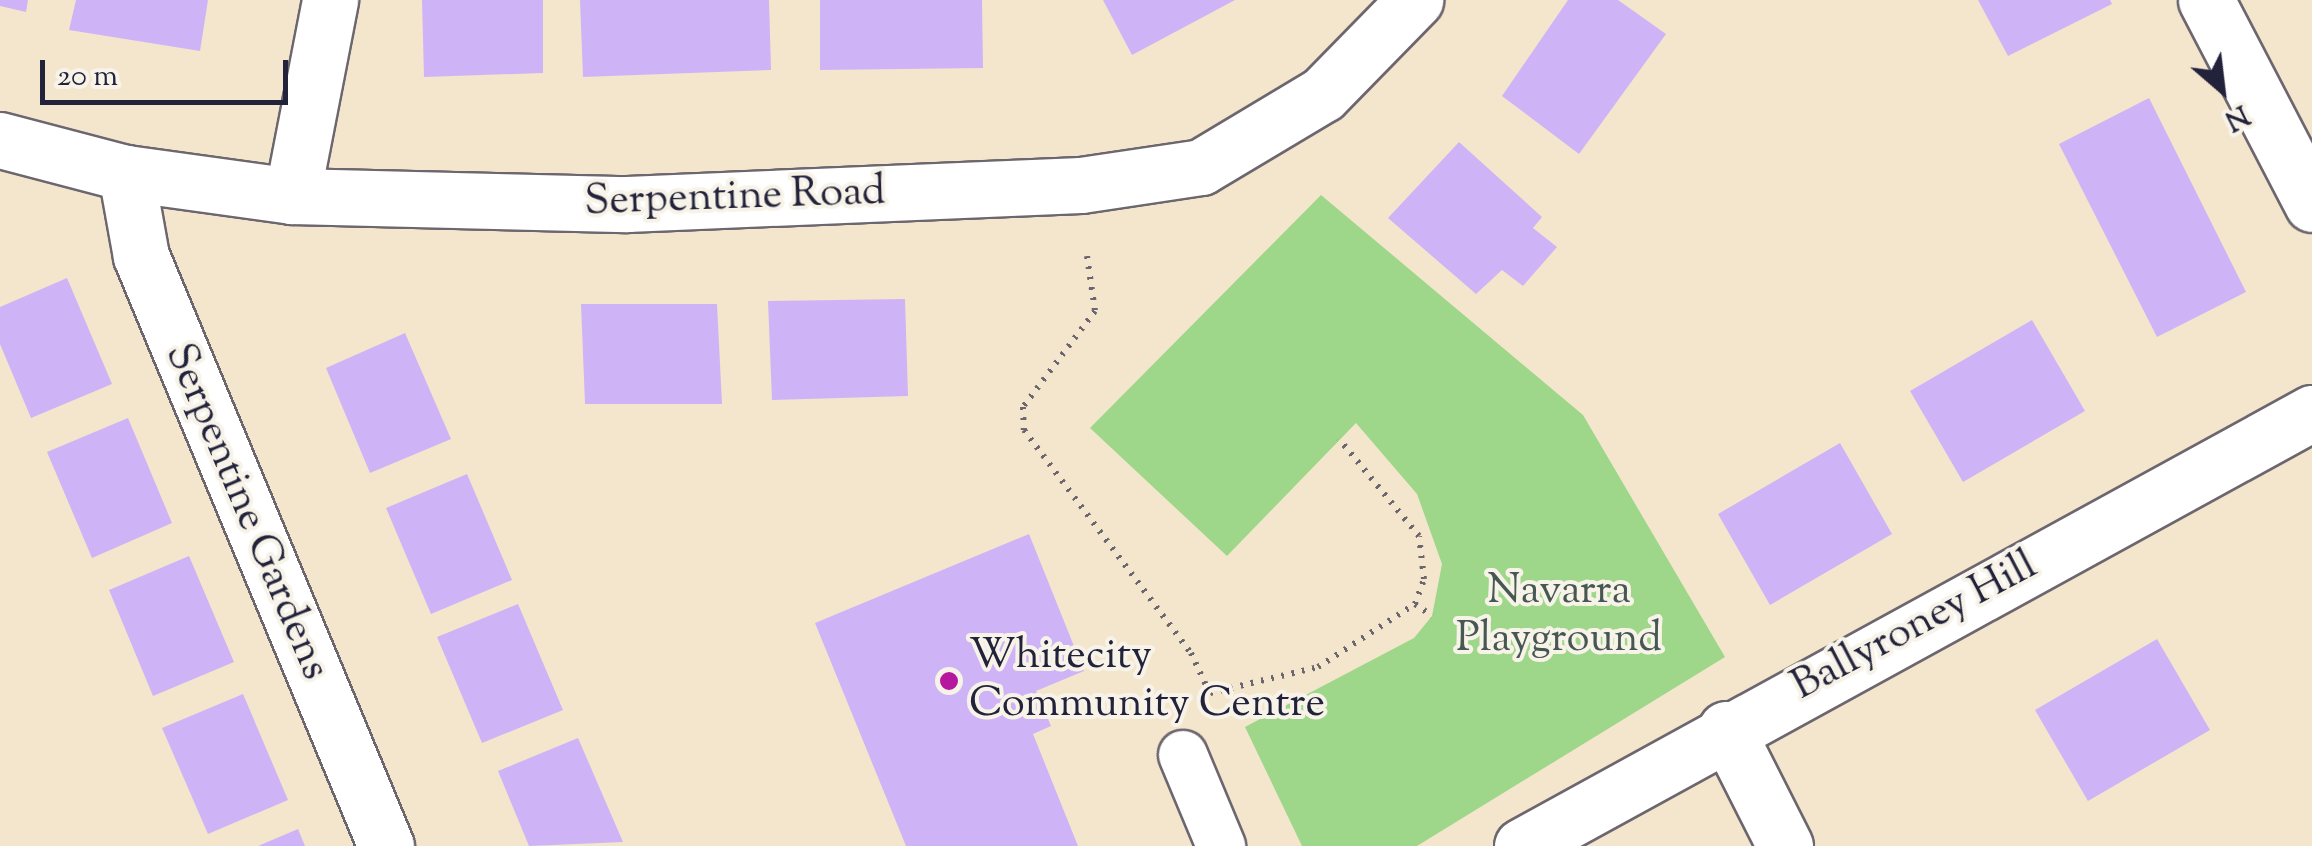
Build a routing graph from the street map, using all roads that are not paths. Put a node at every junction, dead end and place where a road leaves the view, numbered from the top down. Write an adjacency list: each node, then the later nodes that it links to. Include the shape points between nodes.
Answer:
1 (330, 0): 6 (street)
2 (1415, 0): 6 (street, Serpentine Road, via 1324,94 1201,167 1080,186 627,204)
3 (2206, 0): 7 (street)
4 (0, 140): 5 (street, Serpentine Road)
5 (126, 173): 6 (street, Serpentine Road); 11 (street, Serpentine Gardens, via 141,256)
6 (292, 196)
7 (2312, 204)
8 (2312, 412): 9 (street, Ballyroney Hill)
9 (1726, 729): 13 (street, Ballyroney Hill); 14 (street)
10 (1182, 754): 12 (lane)
11 (386, 846)
12 (1221, 846)
13 (1522, 846)
14 (1785, 846)

